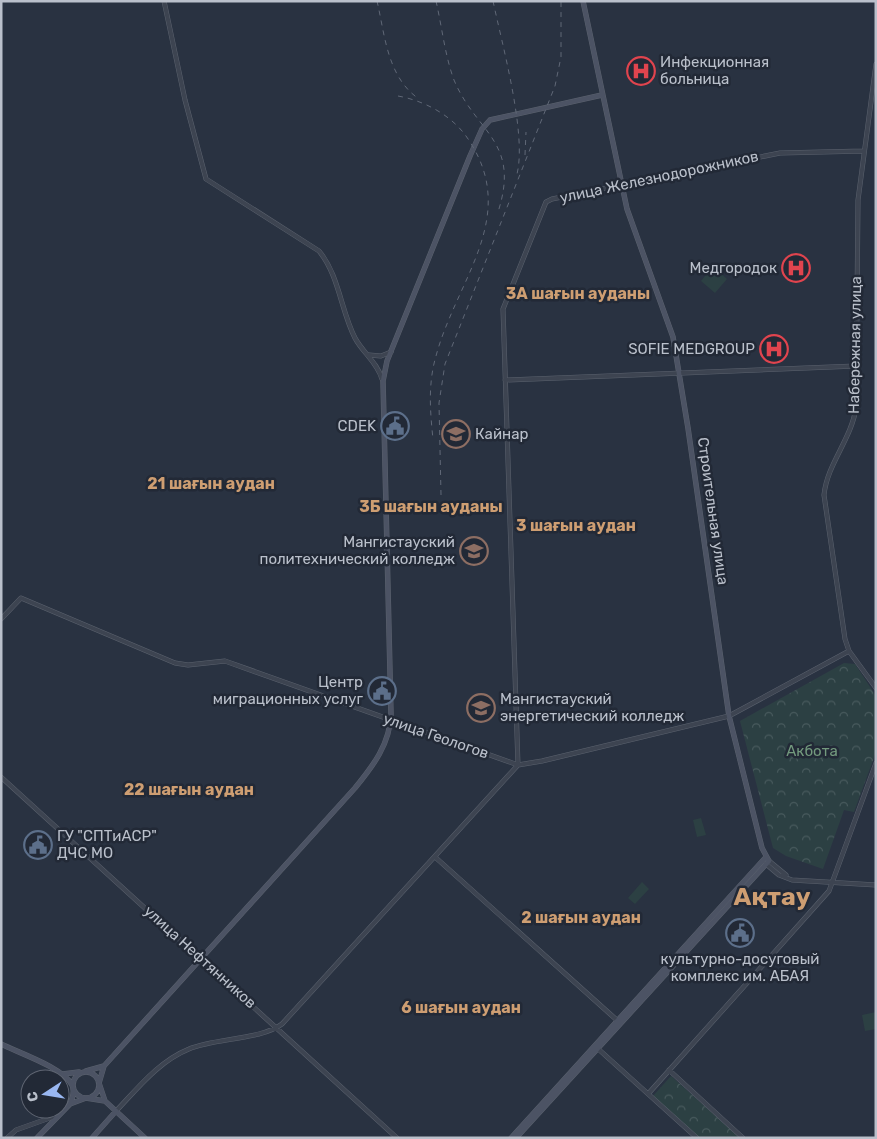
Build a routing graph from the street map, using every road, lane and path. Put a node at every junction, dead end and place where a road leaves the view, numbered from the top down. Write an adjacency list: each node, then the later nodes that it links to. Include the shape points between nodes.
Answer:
1 (164, 1): 8 (street, via 206,178 320,251 328,264 355,338)
2 (583, 1): 4 (main road, Строительная улица)
3 (876, 64): 5 (street, Набережная улица)
4 (602, 94): 6 (main road, Строительная улица); 7 (main road, via 497,116 484,126)
5 (864, 151): 6 (street, улица Железнодорожников, via 780,152); 9 (street, Набережная улица, via 858,210)
6 (621, 186): 10 (main road, Строительная улица, via 673,337); 11 (street, улица Железнодорожников, via 552,199 542,208 503,309)
7 (391, 352): 8 (street, via 381,356); 12 (main road)
8 (368, 354): 12 (street)
9 (856, 366): 10 (street); 14 (street, Набережная улица, via 854,420 829,473 824,495 844,639)
10 (679, 373): 11 (street); 16 (main road, Строительная улица)
11 (505, 380): 19 (street, улица Железнодорожников)
12 (383, 381): 17 (main road)
13 (1, 619): 17 (street, улица Геологов, via 21,598 175,663 188,665 225,661)
14 (850, 651): 15 (street, Набережная улица); 16 (street, улица Геологов)
15 (876, 688)
16 (729, 716): 19 (street, улица Геологов); 22 (main road, Строительная улица)
17 (391, 721): 19 (street, улица Геологов); 25 (main road, via 376,762)
18 (876, 764): 23 (street)
19 (518, 765): 21 (street)
20 (1, 777): 25 (street, улица Нефтянников)
21 (435, 857): 26 (street); 27 (street)
22 (766, 860): 23 (street, via 789,879); 26 (main road)
23 (833, 883): 24 (street); 32 (street)
24 (876, 885)
25 (202, 960): 27 (street, улица Нефтянников); 30 (main road)
26 (619, 1022): 29 (main road)
27 (277, 1027): 43 (street, via 178,1054 155,1070); 50 (street, улица Нефтянников)
28 (1, 1044): 31 (main road)
29 (596, 1047): 37 (main road); 39 (street)
30 (104, 1066): 33 (main road); 36 (main road)
31 (53, 1069)
32 (669, 1070): 39 (street); 54 (street)
33 (83, 1072): 34 (main road); 36 (main road, via 95,1075); 38 (main road, via 74,1078)
34 (70, 1073)
35 (70, 1082): 38 (main road)
36 (99, 1083): 40 (main road, via 97,1092); 41 (main road)
37 (563, 1083): 51 (main road); 52 (main road)
38 (73, 1086): 40 (main road, via 79,1096); 42 (main road, via 74,1096)
39 (648, 1094): 53 (street)
40 (86, 1098): 41 (main road); 42 (main road)
41 (105, 1101): 43 (main road)
42 (70, 1104)
43 (116, 1111): 48 (main road); 49 (main road)
44 (47, 1119): 46 (street, via 16,1130)
45 (54, 1119): 47 (main road)
46 (7, 1138)
47 (37, 1138)
48 (92, 1138)
49 (146, 1138)
50 (397, 1138)
51 (511, 1138)
52 (516, 1138)
53 (697, 1138)
54 (743, 1138)

